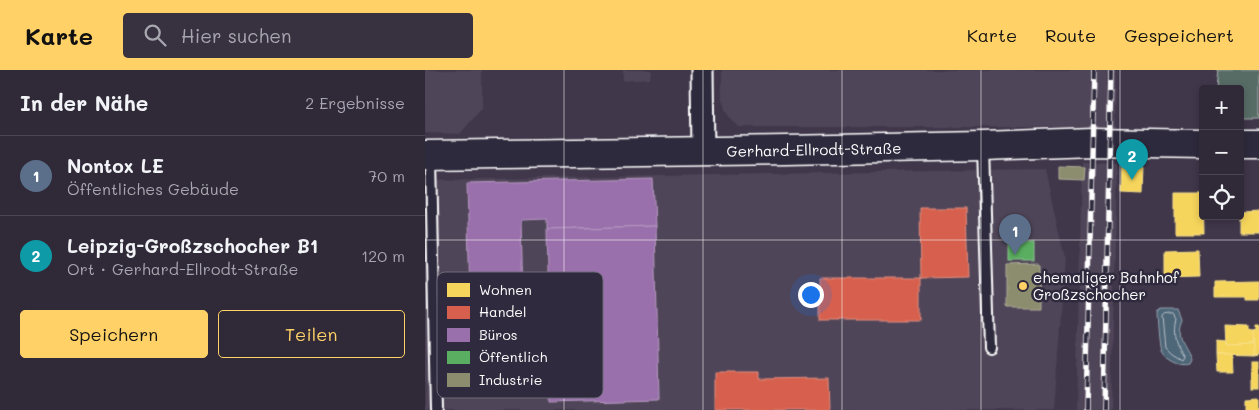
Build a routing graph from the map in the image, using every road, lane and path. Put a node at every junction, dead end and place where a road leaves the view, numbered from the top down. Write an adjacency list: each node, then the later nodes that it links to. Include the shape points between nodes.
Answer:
1 (702, 70): 6 (street)
2 (1199, 144): 5 (main road, Gerhard-Ellrodt-Straße, via 1092,142)
3 (1244, 144): 4 (main road)
4 (1259, 144)
5 (983, 146): 6 (main road, Gerhard-Ellrodt-Straße); 8 (lane)
6 (703, 152): 7 (main road, Gerhard-Ellrodt-Straße)
7 (428, 155): 9 (lane)
8 (989, 347)
9 (436, 410)

